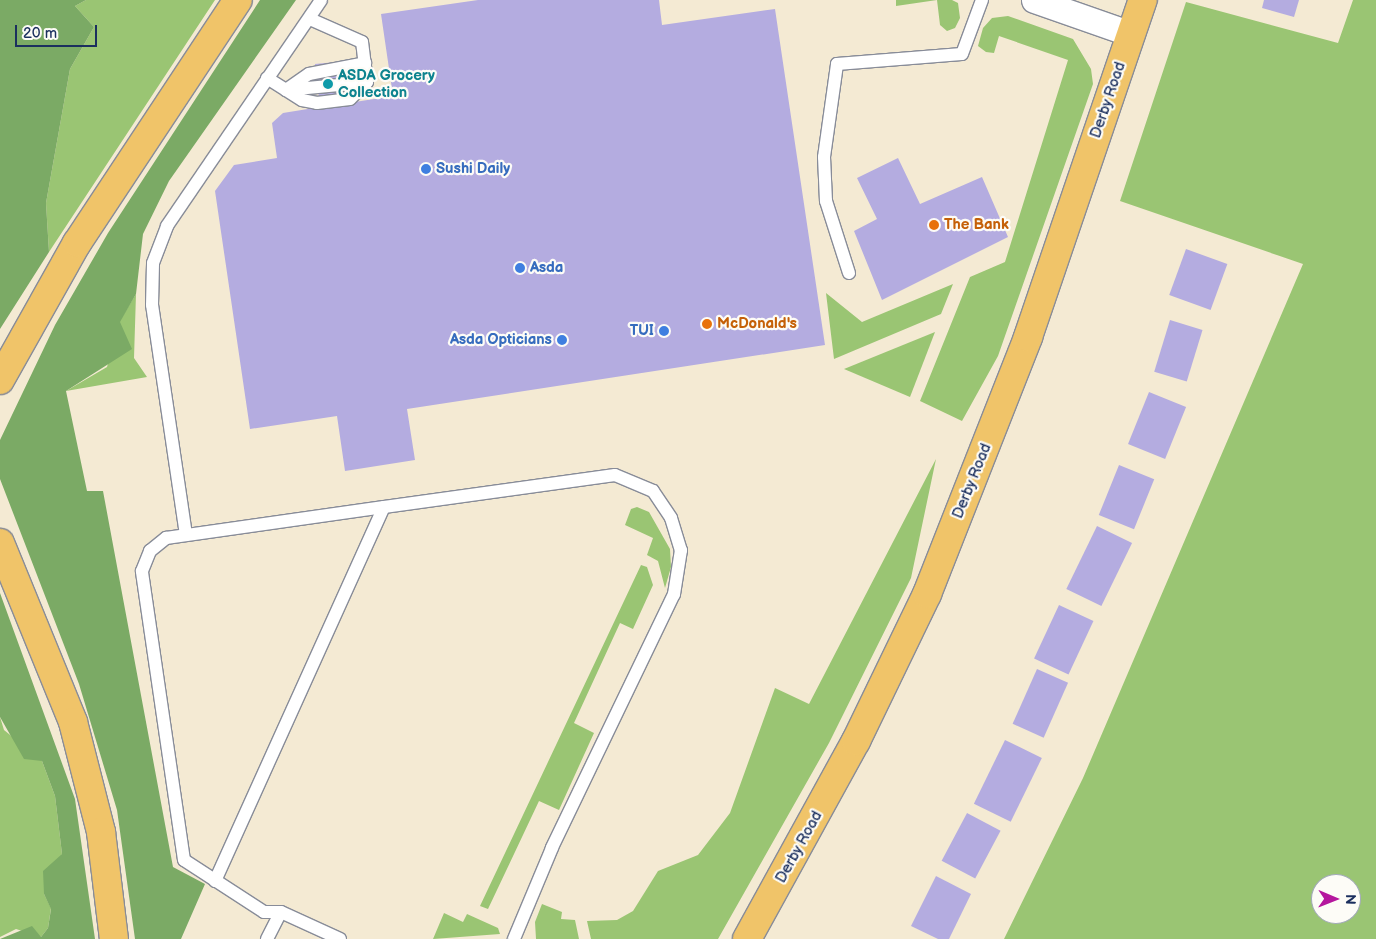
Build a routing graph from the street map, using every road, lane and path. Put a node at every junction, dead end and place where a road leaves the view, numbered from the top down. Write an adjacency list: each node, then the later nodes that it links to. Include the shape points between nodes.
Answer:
1 (238, 0): 12 (main road, via 78,243)
2 (321, 0): 6 (lane)
3 (982, 0): 11 (lane, via 962,54 837,64 824,157 826,201)
4 (1034, 0): 7 (street)
5 (1143, 0): 7 (main road, Derby Road)
6 (310, 19): 8 (lane, via 362,42); 9 (lane)
7 (1131, 34): 22 (main road, Derby Road, via 1028,338 927,594 856,740)
8 (365, 63): 10 (lane, via 309,74); 10 (lane, via 367,82 350,99 317,103)
9 (267, 78): 10 (lane); 14 (lane, via 167,226 152,270 152,305)
10 (286, 90)
11 (849, 273)
12 (0, 380)
13 (384, 507): 14 (lane); 16 (lane); 21 (lane, via 615,475 653,491 671,518 681,550 674,594 552,848)
14 (186, 536): 16 (lane, via 166,538 150,551 142,572 143,590 184,860)
15 (0, 543): 18 (main road, via 73,722 100,832)
16 (215, 881): 17 (lane, via 264,912)
17 (281, 912): 19 (lane); 20 (lane)
18 (114, 939)
19 (267, 939)
20 (340, 939)
21 (514, 939)
22 (746, 939)

